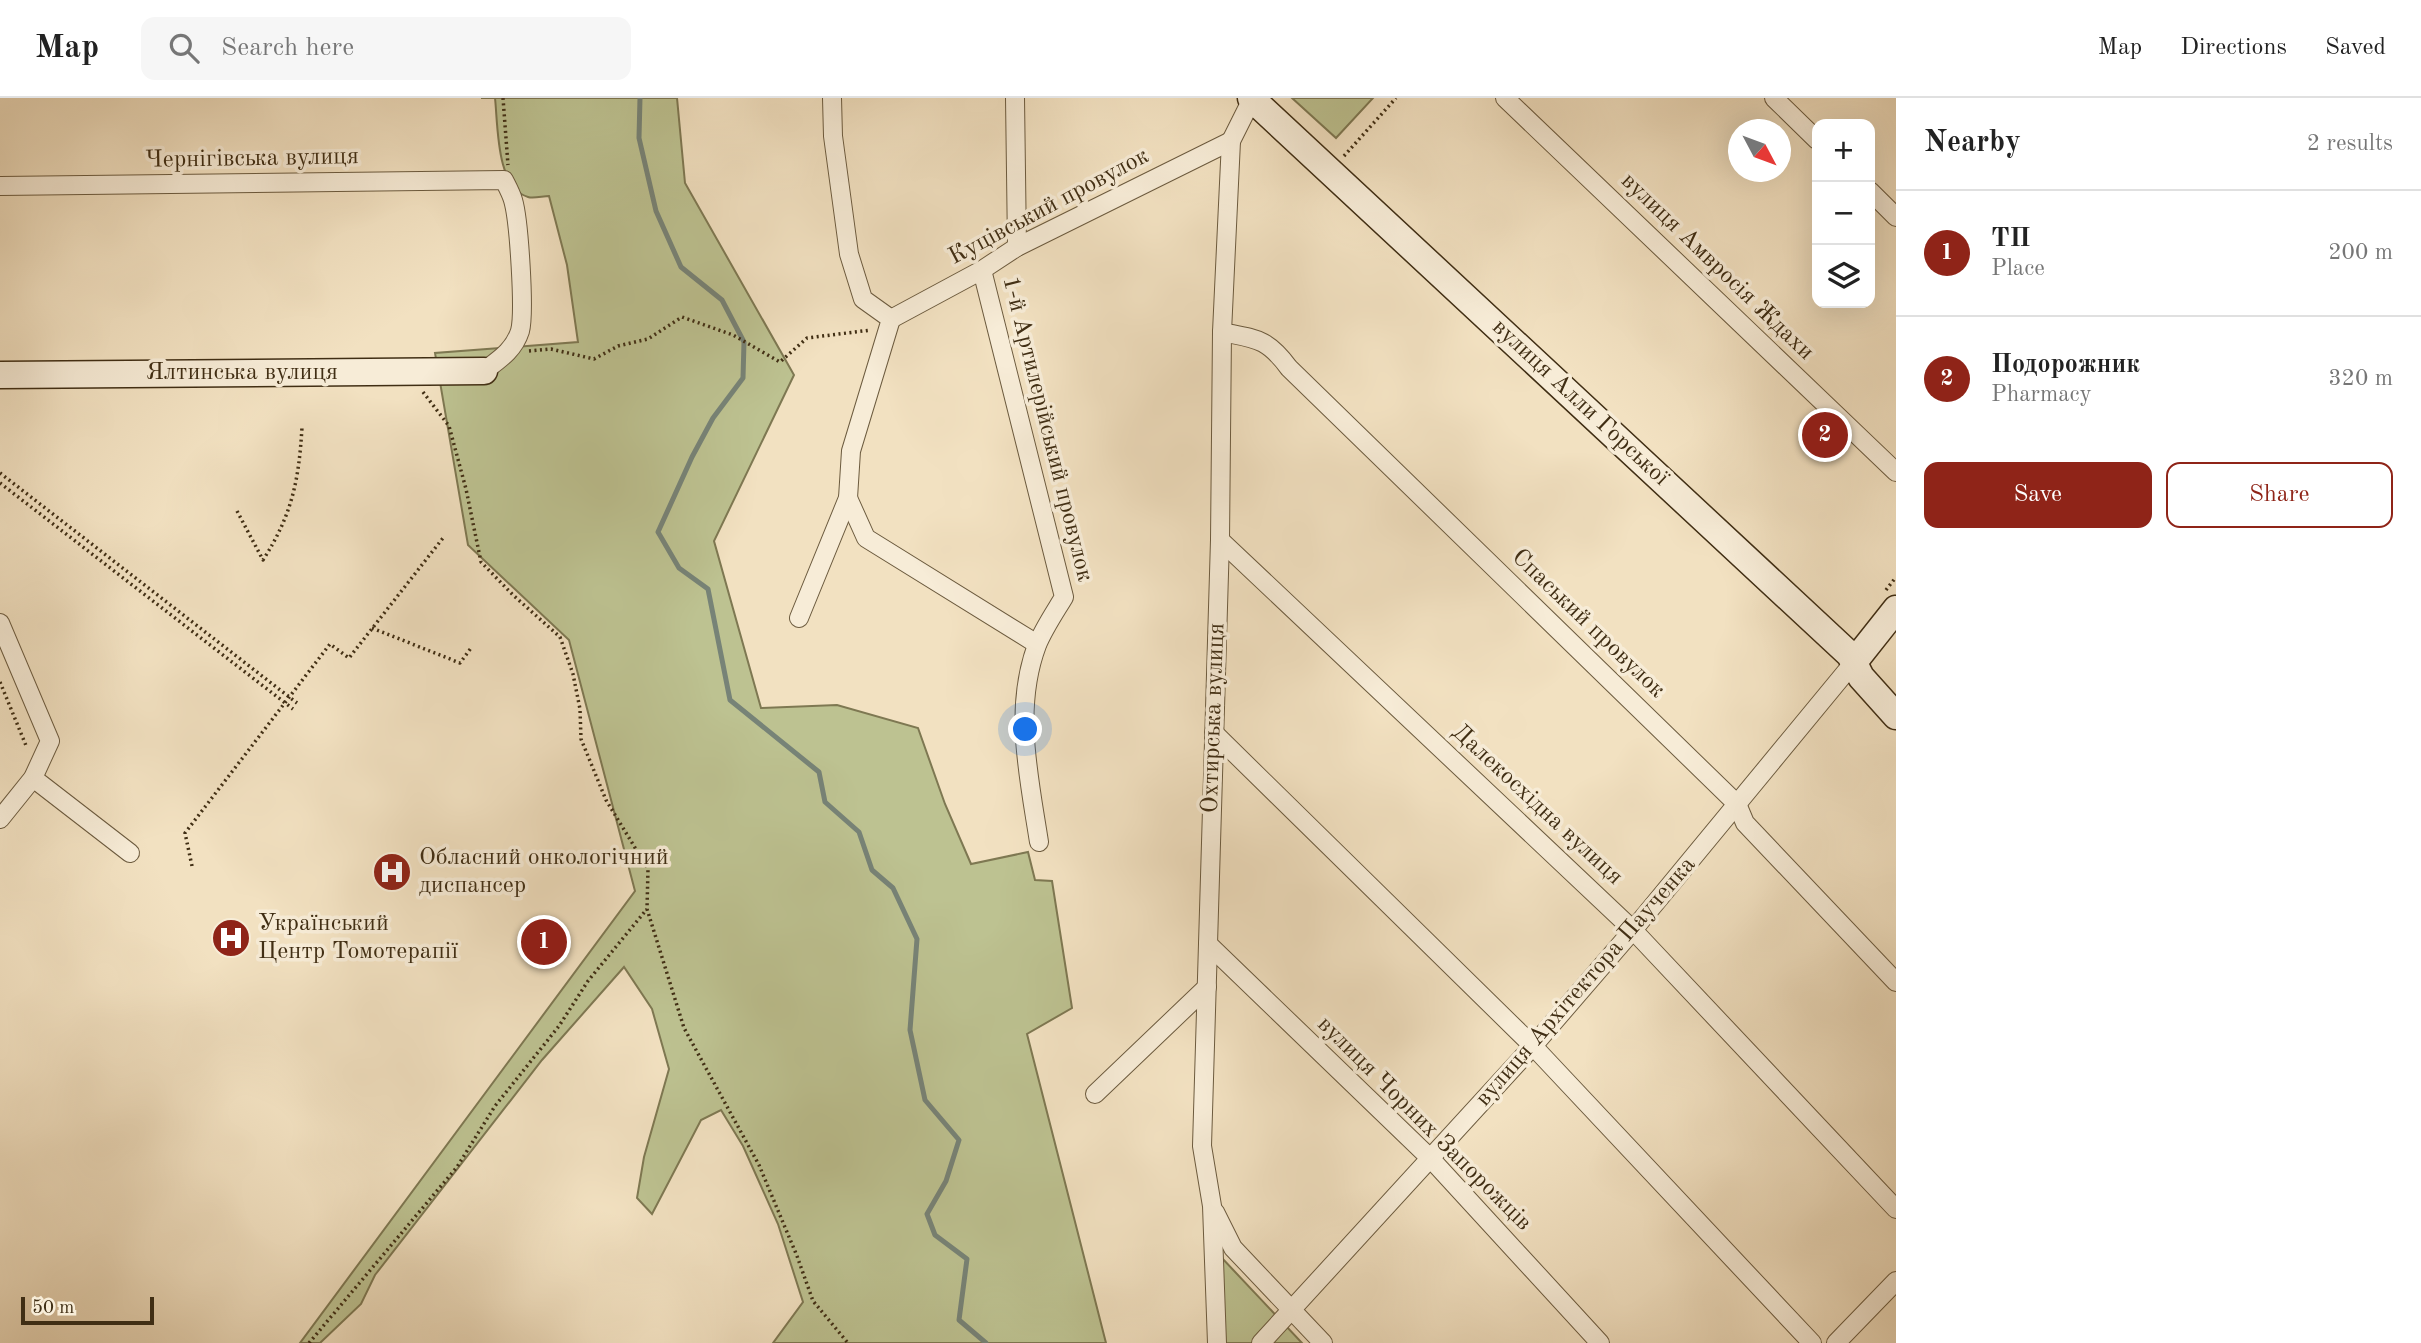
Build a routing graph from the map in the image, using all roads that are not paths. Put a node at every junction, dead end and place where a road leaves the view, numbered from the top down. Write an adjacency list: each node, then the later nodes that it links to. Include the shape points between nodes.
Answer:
1 (832, 98): 13 (street, via 849,254 863,299)
2 (1015, 98): 11 (street, 1-й Артилерійський провулок)
3 (1251, 98): 7 (street, Охтирська вулиця); 24 (street, вулиця Алли Горської)
4 (1505, 98): 17 (street, вулиця Амвросія Ждахи)
5 (1774, 98): 6 (street)
6 (1812, 135)
7 (1231, 141): 11 (street, Куцівський провулок); 14 (street, Охтирська вулиця)
8 (0, 186): 15 (street, Чернігівська вулиця, via 504,180 513,199 518,232 520,330 509,353)
9 (1875, 196): 10 (street)
10 (1896, 217)
11 (1017, 247): 12 (street, Куцівський провулок)
12 (982, 270): 13 (street, Куцівський провулок); 23 (street, 1-й Артилерійський провулок, via 1064,597)
13 (891, 319): 18 (street, via 851,451)
14 (1222, 332): 19 (street, Охтирська вулиця); 28 (street, Спаський провулок, via 1261,340 1278,353)
15 (484, 371): 16 (street, Ялтинська вулиця)
16 (0, 375)
17 (1896, 472)
18 (848, 498): 21 (street); 23 (street, via 866,538)
19 (1220, 540): 26 (street, Охтирська вулиця); 32 (street, Далекосхідна вулиця)
20 (1896, 609): 24 (street, вулиця Архітектора Паученка)
21 (799, 618)
22 (0, 623): 27 (street, via 50,741)
23 (1038, 644): 30 (street, 1-й Артилерійський провулок, via 1023,704)
24 (1854, 662): 25 (street, вулиця Алли Горської, via 1861,677); 28 (street, вулиця Архітектора Паученка)
25 (1896, 716)
26 (1214, 733): 33 (street, Охтирська вулиця); 36 (street)
27 (33, 778): 29 (street); 31 (street)
28 (1737, 804): 32 (street, вулиця Архітектора Паученка); 34 (street, Спаський провулок, via 1745,823)
29 (0, 819)
30 (1039, 842)
31 (131, 853)
32 (1633, 930): 36 (street, вулиця Архітектора Паученка); 40 (street, Далекосхідна вулиця)
33 (1208, 944): 35 (street, Охтирська вулиця); 38 (street, вулиця Чорних Запорожців)
34 (1896, 982)
35 (1207, 987): 37 (street); 39 (street, Охтирська вулиця, via 1202,1146)
36 (1532, 1046): 38 (street, вулиця Архітектора Паученка); 47 (street)
37 (1095, 1094)
38 (1431, 1159): 42 (street, вулиця Архітектора Паученка); 46 (street, вулиця Чорних Запорожців)
39 (1212, 1206): 42 (street, via 1233,1248); 43 (street, Охтирська вулиця)
40 (1896, 1209)
41 (1896, 1281): 48 (street)
42 (1292, 1309): 44 (street, вулиця Архітектора Паученка); 45 (street)
43 (1217, 1343)
44 (1261, 1343)
45 (1323, 1343)
46 (1600, 1343)
47 (1812, 1343)
48 (1836, 1343)

